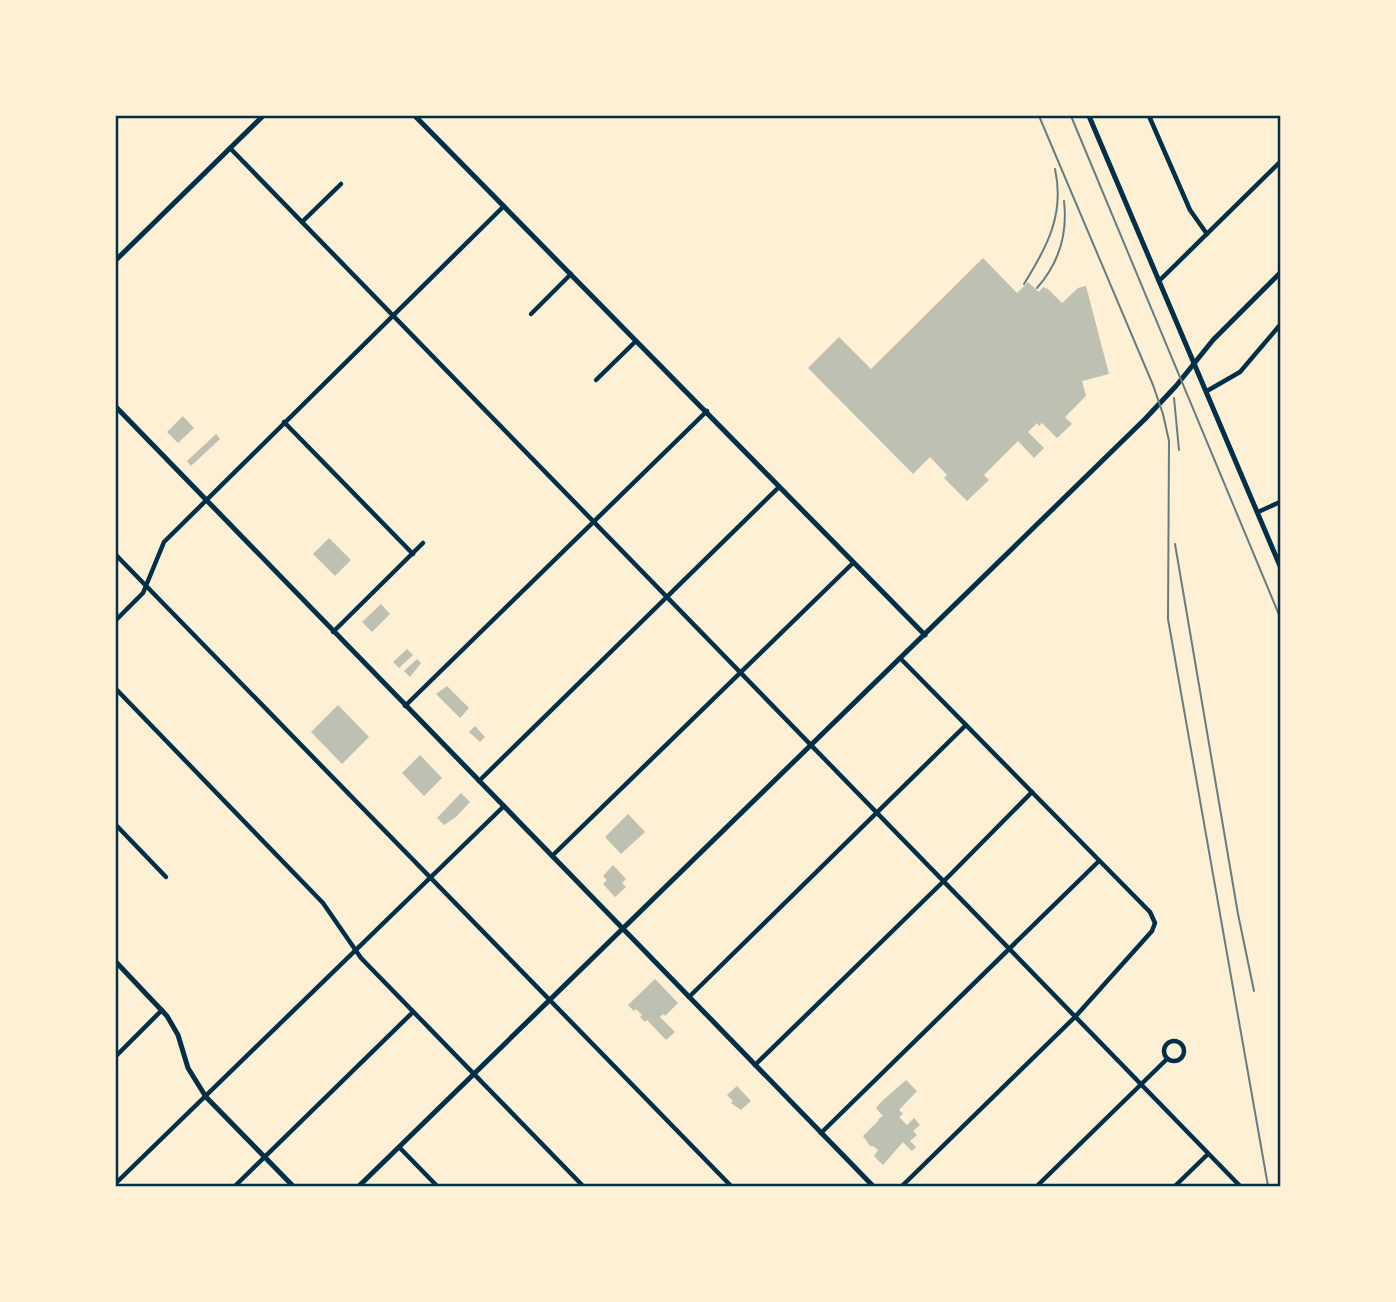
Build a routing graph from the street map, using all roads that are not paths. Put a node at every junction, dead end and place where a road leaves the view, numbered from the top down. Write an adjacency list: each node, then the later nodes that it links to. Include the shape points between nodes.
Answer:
1 (263, 116): 5 (main road)
2 (415, 116): 8 (main road)
3 (1089, 116): 14 (main road)
4 (1150, 116): 10 (street, via 1190,210)
5 (230, 148): 9 (street); 11 (main road)
6 (1280, 162): 10 (street)
7 (341, 184): 9 (street)
8 (504, 206): 13 (main road); 16 (street)
9 (302, 222): 16 (street)
10 (1208, 234): 14 (street)
11 (116, 260)
12 (1280, 273): 38 (main road, via 1213,340 1145,419)
13 (572, 274): 15 (street); 18 (main road)
14 (1159, 281): 20 (main road)
15 (531, 314)
16 (393, 316): 23 (street); 28 (street)
17 (1280, 325): 20 (street, via 1240,372)
18 (636, 341): 19 (street); 22 (main road)
19 (596, 380)
20 (1207, 391): 27 (main road)
21 (116, 407): 25 (main road)
22 (706, 411): 24 (main road); 28 (street)
23 (284, 422): 25 (street); 30 (street)
24 (779, 488): 32 (main road); 35 (street)
25 (205, 500): 34 (street, via 164,542); 37 (main road)
26 (1280, 502): 27 (street)
27 (1258, 512): 33 (main road)
28 (594, 522): 35 (street); 42 (street)
29 (423, 543): 30 (street)
30 (413, 554): 37 (street)
31 (116, 555): 34 (street)
32 (853, 563): 38 (main road); 40 (street)
33 (1280, 566)
34 (146, 587): 36 (street); 53 (street)
35 (667, 597): 40 (street); 45 (street)
36 (116, 620)
37 (333, 632): 42 (main road)
38 (925, 635): 39 (main road)
39 (901, 659): 43 (street); 44 (main road)
40 (741, 673): 44 (street); 50 (street)
41 (116, 689): 57 (street, via 323,903)
42 (405, 706): 45 (main road)
43 (966, 725): 46 (street); 48 (street)
44 (812, 745): 48 (street); 55 (main road)
45 (479, 781): 47 (main road)
46 (1032, 792): 51 (street); 54 (street)
47 (504, 806): 50 (main road); 53 (street)
48 (877, 813): 54 (street); 59 (street)
49 (116, 825): 52 (street)
50 (552, 856): 55 (main road)
51 (1100, 861): 56 (street); 63 (street, via 1150,912 1155,923 1153,931)
52 (166, 877)
53 (430, 878): 57 (street); 60 (street)
54 (943, 881): 56 (street); 66 (street)
55 (622, 929): 59 (main road); 60 (main road)
56 (1009, 949): 63 (street); 70 (street)
57 (355, 950): 62 (street); 69 (street)
58 (116, 962): 61 (main road)
59 (689, 997): 66 (main road)
60 (549, 1000): 67 (main road); 80 (street)
61 (162, 1010): 64 (street); 69 (main road)
62 (413, 1012): 67 (street); 73 (street)
63 (1075, 1017): 68 (street); 82 (street)
64 (116, 1056)
65 (1167, 1059): 65 (street, via 1181,1059 1181,1044 1168,1043); 68 (street)
66 (755, 1065): 70 (main road)
67 (474, 1075): 71 (main road); 79 (street)
68 (1142, 1085): 72 (street); 83 (street)
69 (206, 1097): 73 (main road); 74 (street)
70 (821, 1133): 81 (main road)
71 (400, 1148): 77 (main road); 78 (street)
72 (1208, 1154): 84 (street); 85 (street)
73 (265, 1158): 75 (street); 76 (main road)
74 (116, 1183)
75 (235, 1186)
76 (292, 1186)
77 (359, 1186)
78 (437, 1186)
79 (583, 1186)
80 (731, 1186)
81 (873, 1186)
82 (902, 1186)
83 (1037, 1186)
84 (1175, 1186)
85 (1240, 1186)

